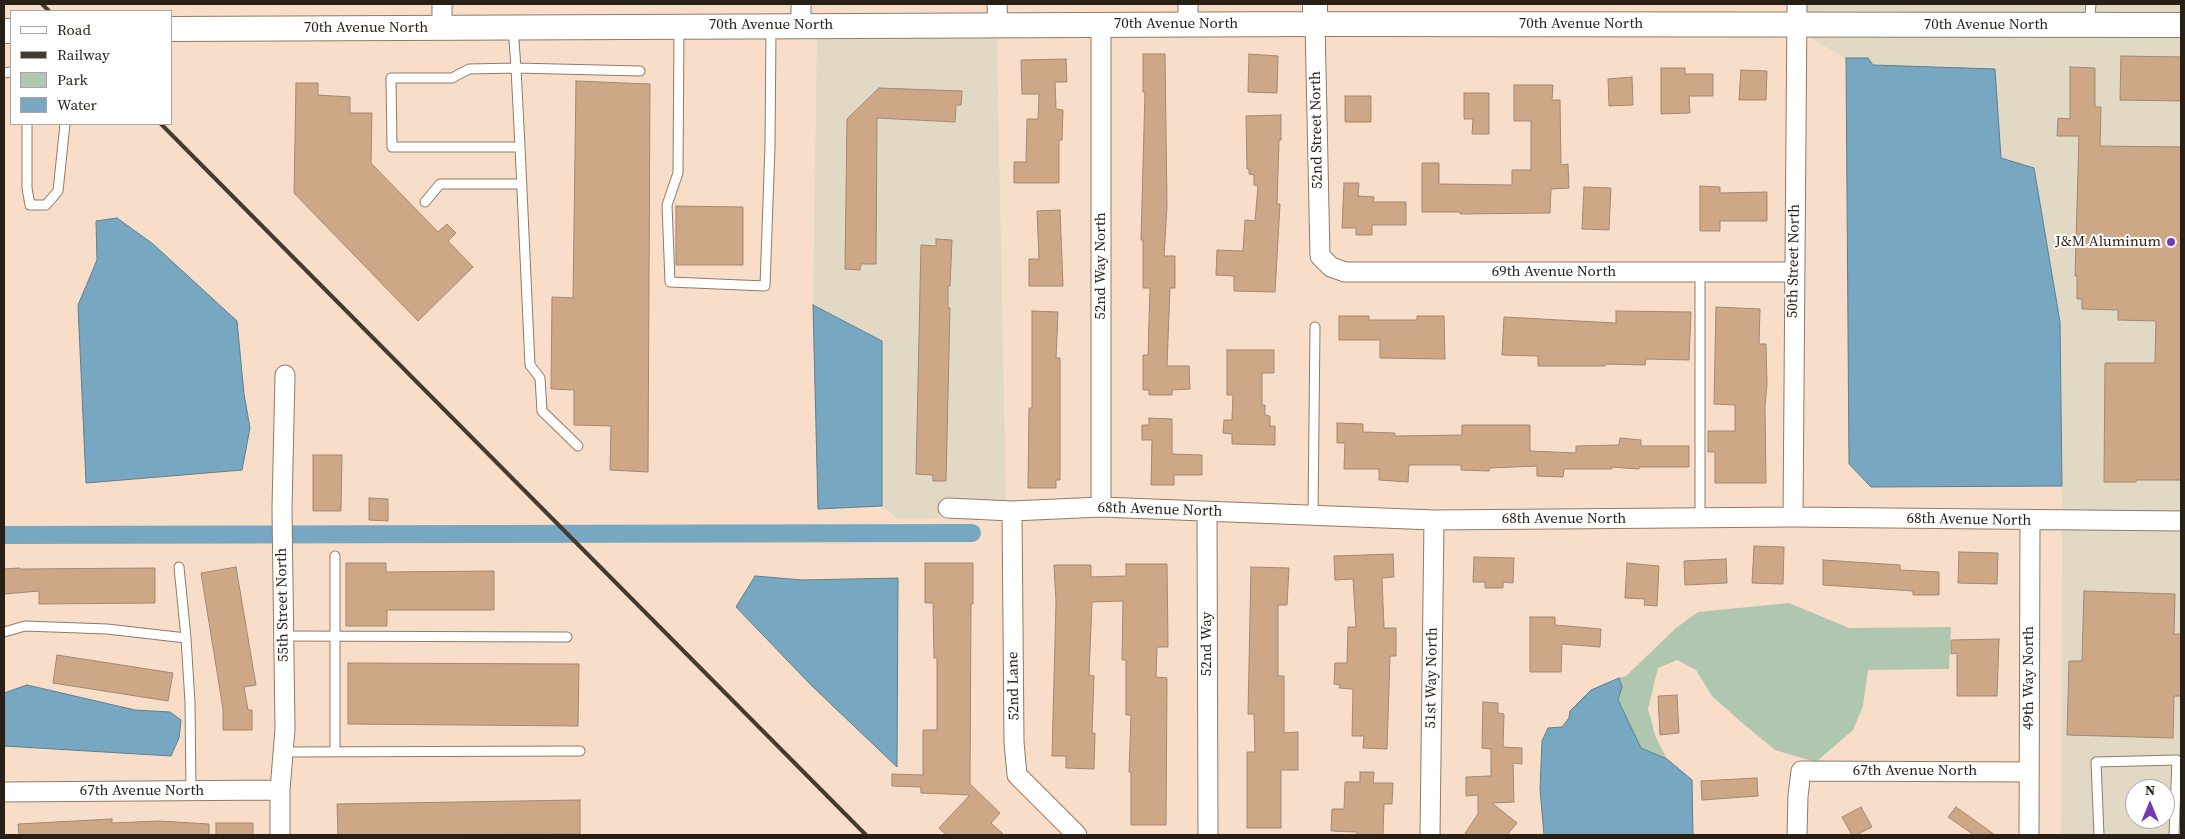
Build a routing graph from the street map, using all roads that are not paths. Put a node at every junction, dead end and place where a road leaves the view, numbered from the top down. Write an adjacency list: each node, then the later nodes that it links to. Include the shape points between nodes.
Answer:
1 (442, 4): 13 (street)
2 (801, 14): 3 (street, 70th Avenue North); 9 (street, 70th Avenue North)
3 (998, 14): 8 (street, 70th Avenue North)
4 (1188, 14): 5 (street, 70th Avenue North); 8 (street, 70th Avenue North)
5 (1315, 14): 6 (street, 70th Avenue North); 22 (street, 52nd Street North)
6 (1797, 14): 7 (street, 70th Avenue North); 24 (street, 50th Street North)
7 (2090, 14): 10 (street, 70th Avenue North)
8 (1101, 24): 28 (street, 52nd Way North)
9 (771, 25): 11 (street, 70th Avenue North); 11 (lane, via 765,286 670,282 667,205 678,174)
10 (2181, 25)
11 (679, 26): 12 (street, 70th Avenue North)
12 (513, 27): 13 (street, 70th Avenue North); 15 (lane)
13 (442, 28): 14 (street, 70th Avenue North)
14 (172, 29)
15 (516, 68): 16 (lane); 19 (lane); 19 (lane, via 469,69 452,78 390,78 392,147)
16 (640, 71)
17 (28, 125): 18 (lane, via 27,188 30,205 46,205 58,191)
18 (65, 125)
19 (520, 147): 20 (lane)
20 (522, 184): 21 (lane, via 440,184); 27 (lane, via 530,365 540,378 542,411)
21 (425, 202)
22 (1320, 256): 23 (street, 69th Avenue North, via 1331,267 1345,272)
23 (1700, 272): 24 (street, 69th Avenue North); 34 (lane)
24 (1794, 272): 33 (street, 50th Street North)
25 (1315, 327): 32 (lane)
26 (285, 375): 41 (street, 55th Street North)
27 (578, 446)
28 (1101, 507): 30 (street, 68th Avenue North); 31 (street, 68th Avenue North)
29 (948, 508): 30 (street, 68th Avenue North)
30 (1012, 511): 53 (street, 52nd Lane, via 1017,775)
31 (1207, 512): 32 (street, 68th Avenue North); 54 (street, 52nd Way)
32 (1313, 516): 35 (street, 68th Avenue North)
33 (1793, 517): 34 (street, 68th Avenue North); 36 (street, 68th Avenue North)
34 (1700, 518): 35 (street, 68th Avenue North)
35 (1434, 520): 55 (street, 51st Way North)
36 (2030, 521): 37 (street, 68th Avenue North); 48 (street, 49th Way North)
37 (2181, 521)
38 (335, 556): 42 (lane)
39 (179, 567): 44 (lane)
40 (4, 632): 44 (lane, via 25,626 107,629)
41 (283, 636): 42 (lane); 46 (street, 55th Street North)
42 (334, 636): 43 (lane); 47 (lane)
43 (567, 637)
44 (186, 638): 50 (lane)
45 (580, 751): 47 (lane)
46 (284, 752): 47 (lane); 49 (street, 55th Street North)
47 (336, 752)
48 (2029, 772): 56 (street, 67th Avenue North, via 1802,771); 57 (street, 49th Way North)
49 (280, 790): 50 (street, 67th Avenue North); 52 (street, 55th Street North)
50 (191, 791): 51 (street, 67th Avenue North)
51 (4, 792)
52 (280, 835)
53 (1077, 835)
54 (1208, 835)
55 (1430, 835)
56 (1797, 835)
57 (2028, 835)
58 (2099, 835): 59 (lane, via 2096,762 2177,760)
59 (2174, 835)

